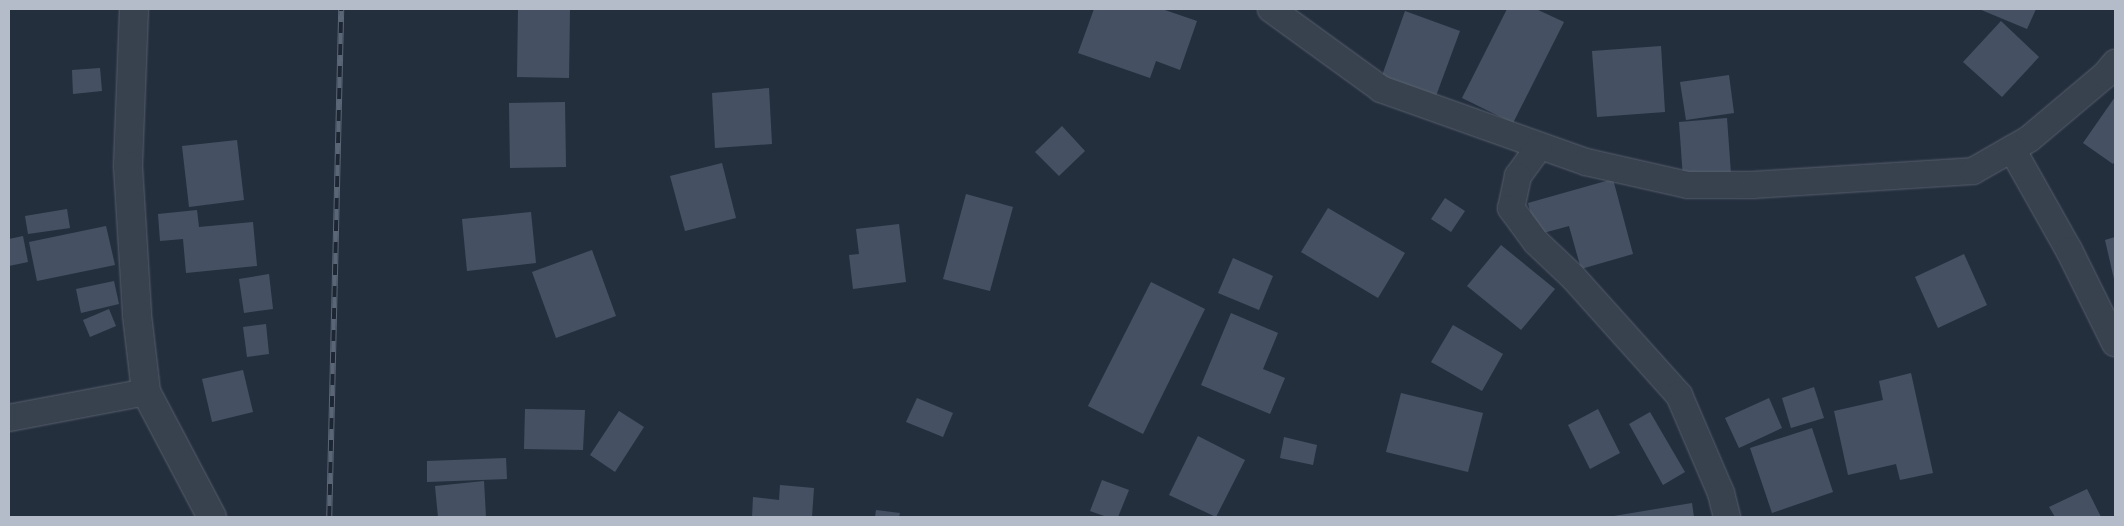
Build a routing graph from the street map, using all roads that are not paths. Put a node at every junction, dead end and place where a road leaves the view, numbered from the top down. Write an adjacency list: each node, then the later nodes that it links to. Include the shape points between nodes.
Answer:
1 (134, 9): 7 (street, via 128,166 137,315)
2 (1271, 9): 4 (street, via 1381,89)
3 (2115, 63): 5 (street, via 2058,116)
4 (1539, 147): 5 (street, via 1586,162 1688,184 1937,176 1973,171); 10 (street, via 1518,176 1511,208 1536,242 1573,277 1680,395)
5 (2012, 149): 6 (street, via 2069,250)
6 (2115, 344)
7 (146, 392): 8 (street); 9 (street)
8 (9, 418)
9 (212, 517)
10 (1727, 517)

